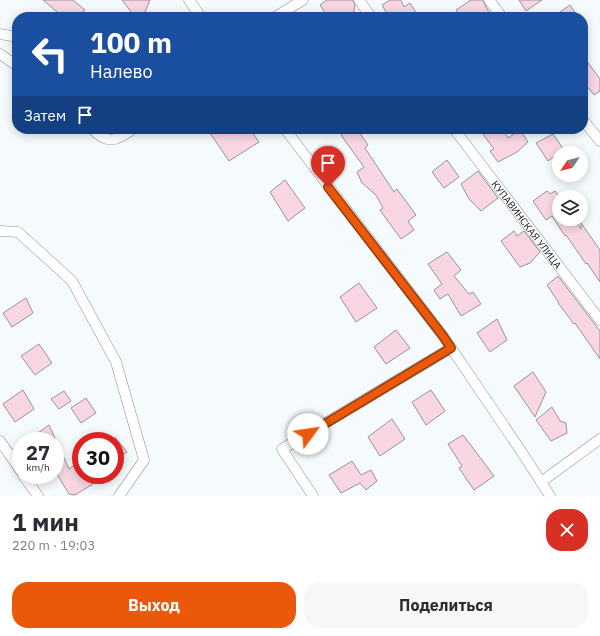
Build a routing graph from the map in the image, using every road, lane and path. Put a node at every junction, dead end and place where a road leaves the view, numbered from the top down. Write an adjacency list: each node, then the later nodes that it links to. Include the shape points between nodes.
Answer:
1 (189, 0): 5 (street)
2 (303, 0): 6 (street)
3 (359, 0): 7 (street)
4 (489, 0): 8 (street)
5 (197, 12)
6 (283, 12)
7 (367, 12)
8 (498, 12)
9 (0, 34): 10 (street)
10 (12, 36)
11 (0, 54): 12 (street)
12 (12, 62)
13 (588, 126): 18 (street)
14 (98, 134): 15 (street, via 107,140 118,139)
15 (126, 134)
16 (289, 134): 21 (street)
17 (458, 134): 20 (street, КУПАВИНСКАЯ УЛИЦА)
18 (600, 140)
19 (0, 231): 28 (street, via 18,232 72,281 116,362 144,460)
20 (600, 320)
21 (451, 348): 25 (street); 29 (street, via 282,449)
22 (600, 439): 25 (street)
23 (0, 441): 24 (street)
24 (12, 458)
25 (541, 482): 30 (street)
26 (30, 484): 27 (street)
27 (38, 496)
28 (118, 496)
29 (313, 496)
30 (550, 496)

